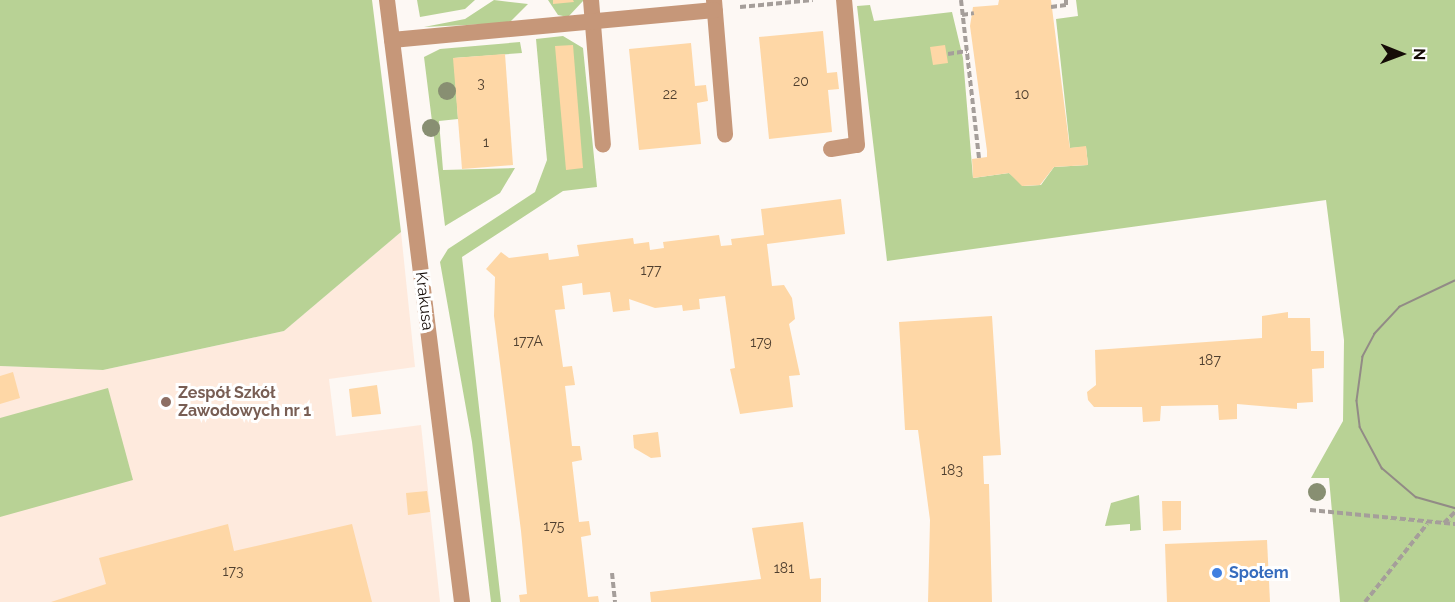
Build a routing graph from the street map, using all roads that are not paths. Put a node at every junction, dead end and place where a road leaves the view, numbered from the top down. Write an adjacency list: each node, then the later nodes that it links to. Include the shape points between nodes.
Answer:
1 (387, 0): 6 (street, Krakusa)
2 (591, 0): 5 (street)
3 (844, 0): 9 (street, via 857,145)
4 (715, 5): 5 (street); 7 (street)
5 (592, 21): 6 (street); 8 (street)
6 (392, 40): 10 (street, Krakusa)
7 (725, 135)
8 (603, 145)
9 (831, 149)
10 (462, 602)

